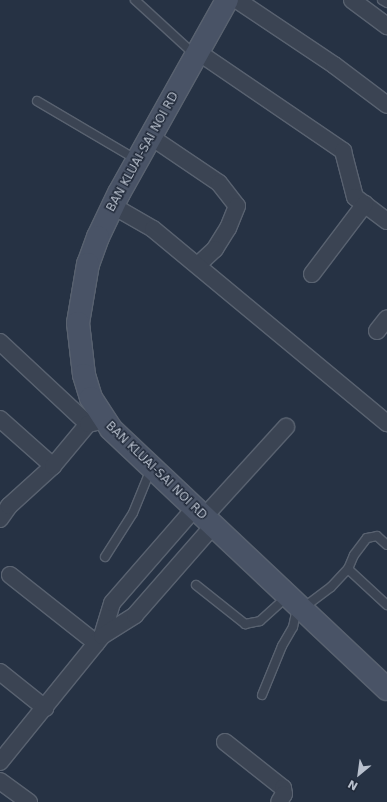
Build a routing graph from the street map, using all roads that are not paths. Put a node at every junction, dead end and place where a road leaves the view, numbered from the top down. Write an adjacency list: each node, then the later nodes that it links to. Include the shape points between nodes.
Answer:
1 (135, 0): 8 (lane)
2 (227, 0): 8 (street, BAN KLUAI-SAI NOI RD)
3 (237, 0): 10 (street, via 334,65)
4 (352, 0): 7 (street)
5 (382, 0): 6 (lane)
6 (387, 3)
7 (387, 26)
8 (197, 54): 11 (street, BAN KLUAI-SAI NOI RD); 13 (street, via 343,151 355,197)
9 (37, 101): 12 (lane)
10 (387, 105)
11 (151, 137): 12 (street, BAN KLUAI-SAI NOI RD); 16 (street, via 220,183 237,206 228,228 215,249)
12 (138, 161): 14 (street, BAN KLUAI-SAI NOI RD)
13 (365, 204): 15 (street); 17 (street)
14 (113, 206): 16 (street, via 153,229); 22 (street, BAN KLUAI-SAI NOI RD, via 88,264 78,323 84,375)
15 (387, 221)
16 (198, 265): 23 (street)
17 (312, 274)
18 (387, 318): 19 (street)
19 (377, 331)
20 (0, 342): 22 (street)
21 (0, 419): 25 (street)
22 (96, 422): 25 (street); 26 (street, BAN KLUAI-SAI NOI RD)
23 (387, 423)
24 (286, 427): 27 (street)
25 (53, 466): 28 (street, via 9,506)
26 (151, 468): 27 (street, BAN KLUAI-SAI NOI RD); 30 (lane, via 133,513)
27 (204, 517): 34 (street, BAN KLUAI-SAI NOI RD); 36 (street, via 135,614); 36 (street, via 112,603)
28 (0, 519)
29 (387, 545): 31 (lane, via 377,536 367,538 354,555)
30 (105, 556)
31 (348, 569): 34 (lane, via 331,587); 35 (lane)
32 (10, 575): 36 (street)
33 (196, 584): 34 (lane, via 245,624 260,621)
34 (297, 602): 38 (street, BAN KLUAI-SAI NOI RD); 39 (lane, via 293,627 282,646)
35 (387, 605)
36 (99, 639): 40 (street)
37 (0, 672): 40 (street)
38 (387, 689)
39 (262, 695)
40 (45, 708): 42 (street)
41 (225, 742): 45 (street, via 283,788 284,794)
42 (0, 762)
43 (0, 781): 44 (street)
44 (28, 802)
45 (279, 802)

